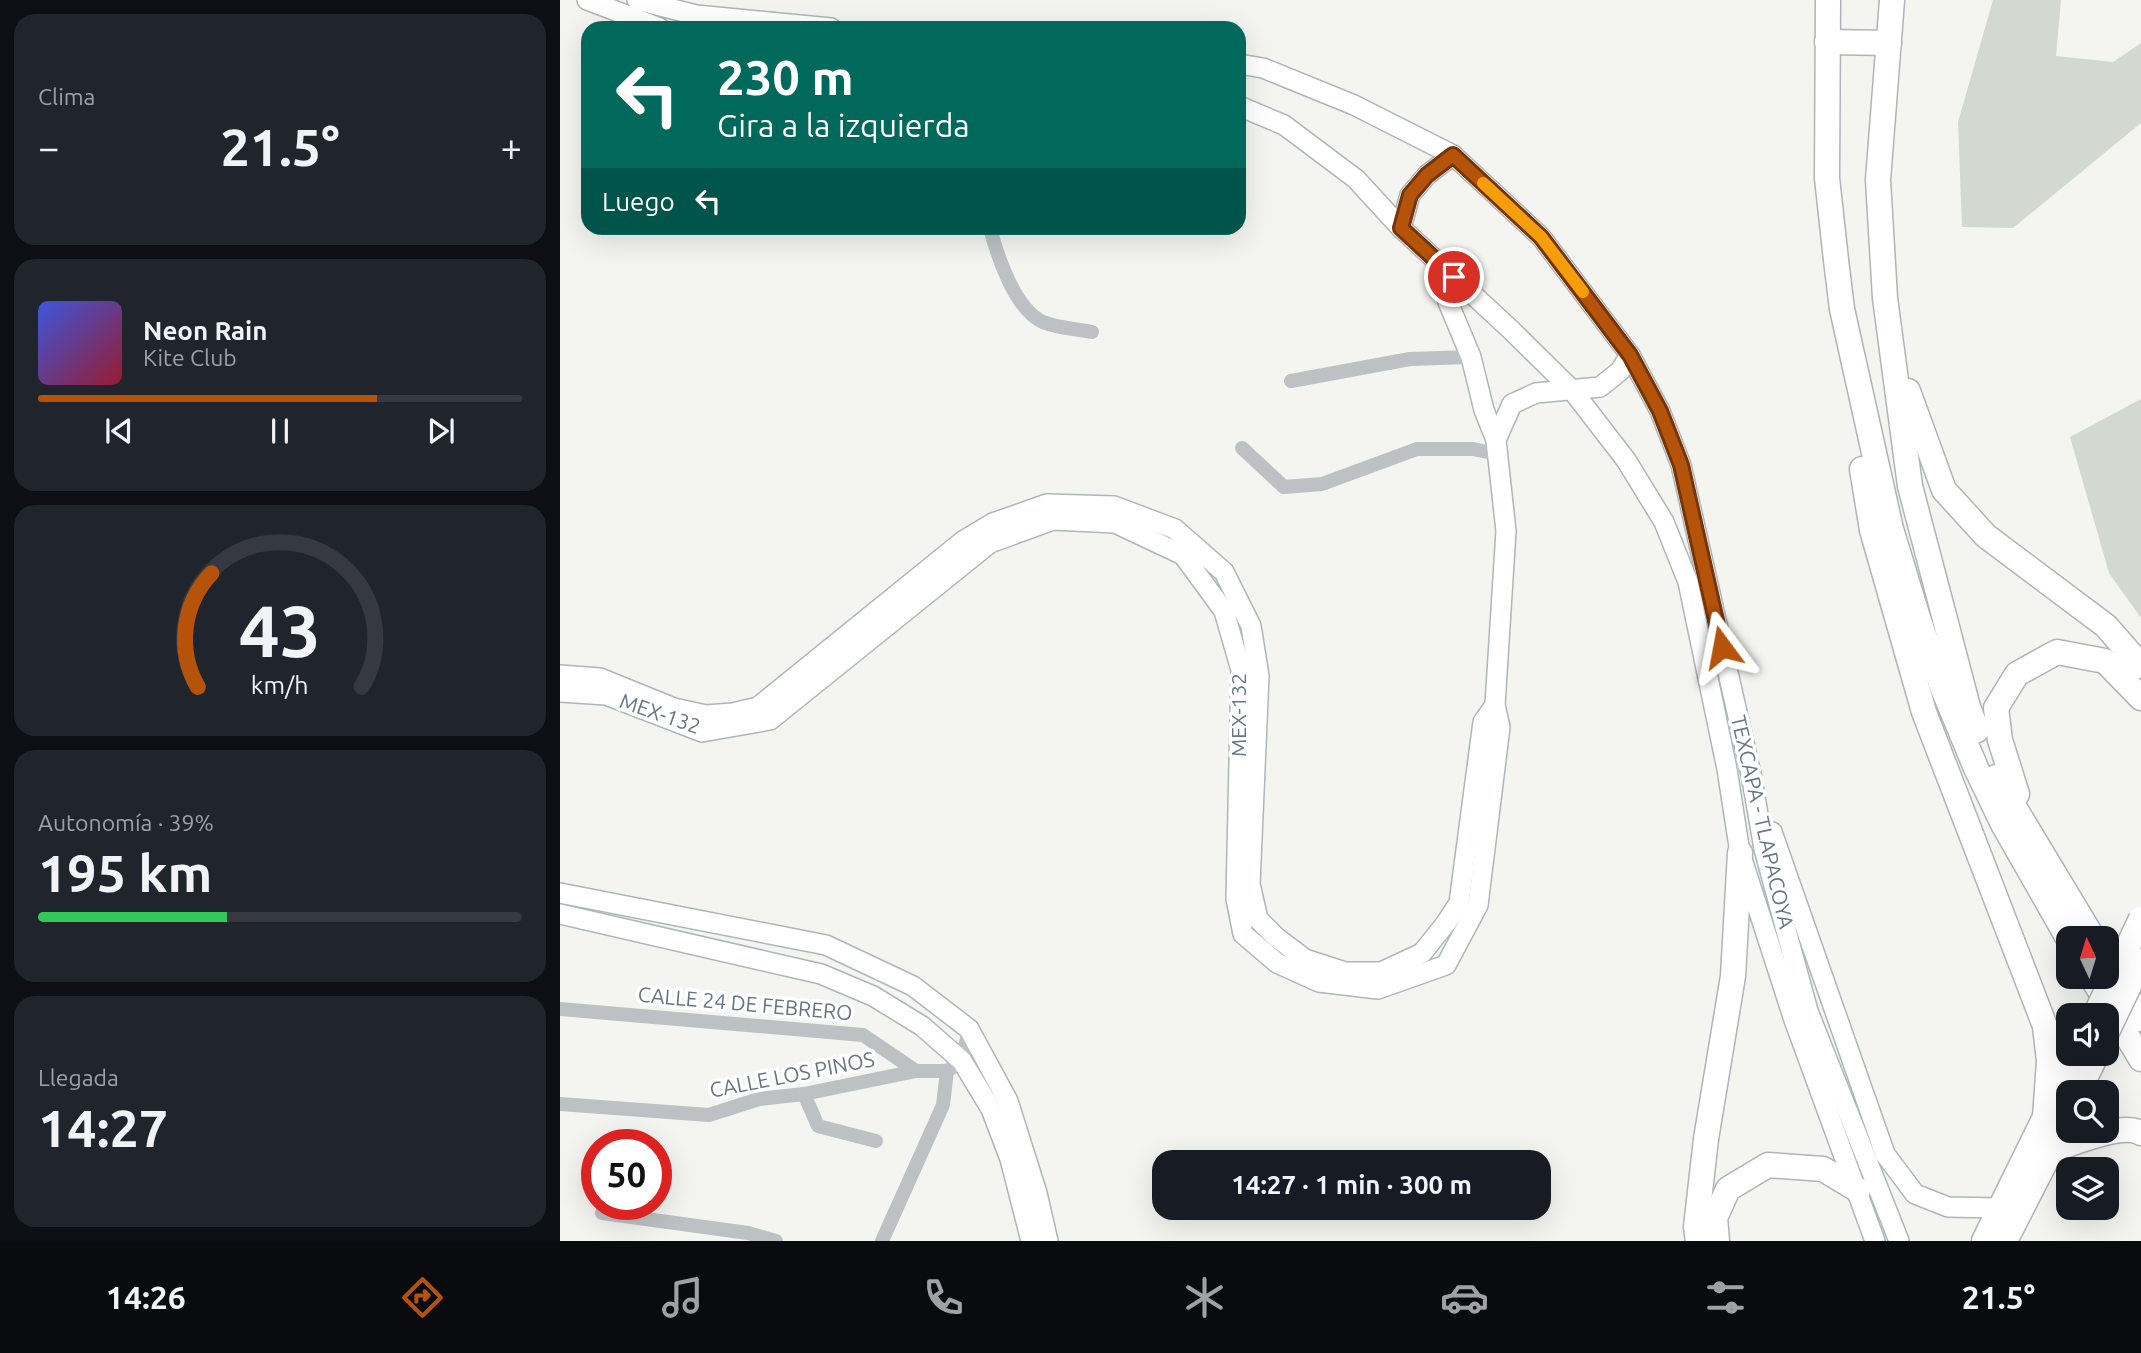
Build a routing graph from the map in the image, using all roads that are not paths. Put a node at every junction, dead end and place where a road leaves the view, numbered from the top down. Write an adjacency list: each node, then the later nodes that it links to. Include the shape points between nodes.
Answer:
1 (587, 0): 5 (main road)
2 (637, 0): 6 (main road, via 696,15)
3 (1828, 0): 7 (highway)
4 (1892, 0): 8 (highway)
5 (642, 21)
6 (758, 21)
7 (1827, 43): 8 (highway); 15 (highway, via 1828,178)
8 (1889, 43): 17 (highway, via 1878,180)
9 (1246, 65): 11 (main road, TEXCAPA - TLAPACOYA, via 1354,105)
10 (1246, 109): 12 (main road, TEXCAPA - TLAPACOYA, via 1284,125 1356,178)
11 (1453, 155): 12 (main road, via 1410,195); 18 (main road, TEXCAPA - TLAPACOYA, via 1541,237)
12 (1401, 228): 14 (main road, TEXCAPA - TLAPACOYA)
13 (992, 235): 16 (street, via 1024,307 1043,322)
14 (1436, 260): 19 (main road, MEX-132); 21 (main road, TEXCAPA - TLAPACOYA)
15 (1842, 309): 35 (highway, via 1891,529 1943,689 2003,824); 50 (highway, via 1842,350 1872,530 1924,712 2045,1027)
16 (1092, 332)
17 (1890, 341): 24 (highway, via 1944,490 1986,536 2106,626); 30 (highway, via 1910,486 1968,706 1999,784)
18 (1630, 355): 21 (main road, via 1620,371 1600,387); 29 (main road, TEXCAPA - TLAPACOYA, via 1660,411 1681,465)
19 (1471, 357): 20 (street, via 1410,359); 23 (main road, MEX-132)
20 (1291, 381)
21 (1572, 390): 23 (main road, via 1536,393 1512,404); 31 (main road, TEXCAPA - TLAPACOYA, via 1626,460 1664,522 1688,582)
22 (1242, 447): 23 (street, via 1284,487 1322,484 1417,449)
23 (1497, 447): 28 (main road, MEX-132, via 1506,531)
24 (2141, 666)
25 (560, 675): 28 (main road, MEX-132, via 600,678 674,708 706,715 733,713 758,707 963,541 993,523 1047,504 1114,506 1175,529 1224,572 1251,626 1259,676 1250,884 1258,919 1305,959 1345,972 1381,972 1422,953 1459,903 1483,722)
26 (560, 692): 28 (main road, MEX-132, via 606,695 702,732 770,720 990,543 1053,520 1115,523 1183,555 1224,611 1241,670 1236,900 1243,934 1277,963 1319,982 1378,989 1446,965 1478,905 1500,727)
27 (2141, 698): 30 (highway, via 2105,661 2057,652 2017,674 1996,708 2000,740)
28 (1495, 705)
29 (1751, 775): 58 (main road, via 1885,1154 1915,1194); 67 (main road, TEXCAPA - TLAPACOYA, via 1764,849 1808,1011)
30 (2028, 828): 36 (highway)
31 (1740, 853): 56 (main road, TEXCAPA - TLAPACOYA, via 1794,1020); 64 (highway, via 1733,976 1706,1139)
32 (560, 893): 44 (main road, via 826,945 913,986)
33 (560, 914): 46 (main road, via 821,974 873,996 922,1026)
34 (2141, 919): 40 (highway, bridge)
35 (2061, 926)
36 (2086, 926)
37 (2141, 961): 41 (highway, bridge)
38 (2119, 982): 43 (highway)
39 (2099, 989): 45 (highway)
40 (2101, 1003)
41 (2119, 1007)
42 (560, 1009): 47 (street, CALLE 24 DE FEBRERO, via 863,1035)
43 (2141, 1019)
44 (969, 1029): 46 (street); 63 (main road, via 1008,1101)
45 (2141, 1059)
46 (954, 1066): 47 (street, CALLE LOS PINOS); 61 (street, via 943,1105); 62 (main road, via 991,1109 1010,1159)
47 (916, 1071): 48 (street, CALLE LOS PINOS)
48 (804, 1094): 49 (street, CALLE LOS PINOS, via 759,1100 709,1115); 54 (street, via 818,1126)
49 (560, 1104)
50 (2056, 1109)
51 (2056, 1118): 58 (highway)
52 (2056, 1122): 55 (highway)
53 (2141, 1133): 55 (highway, via 2104,1133)
54 (876, 1141)
55 (2051, 1151): 58 (highway)
56 (1858, 1190): 65 (highway, via 1823,1169 1768,1166 1728,1189 1715,1217); 66 (main road, TEXCAPA - TLAPACOYA)
57 (645, 1220): 59 (street)
58 (2007, 1228): 68 (highway)
59 (748, 1237): 60 (street)
60 (776, 1241)
61 (882, 1241)
62 (1031, 1241)
63 (1048, 1241)
64 (1698, 1241)
65 (1717, 1241)
66 (1875, 1241)
67 (1899, 1241)
68 (1984, 1241)

